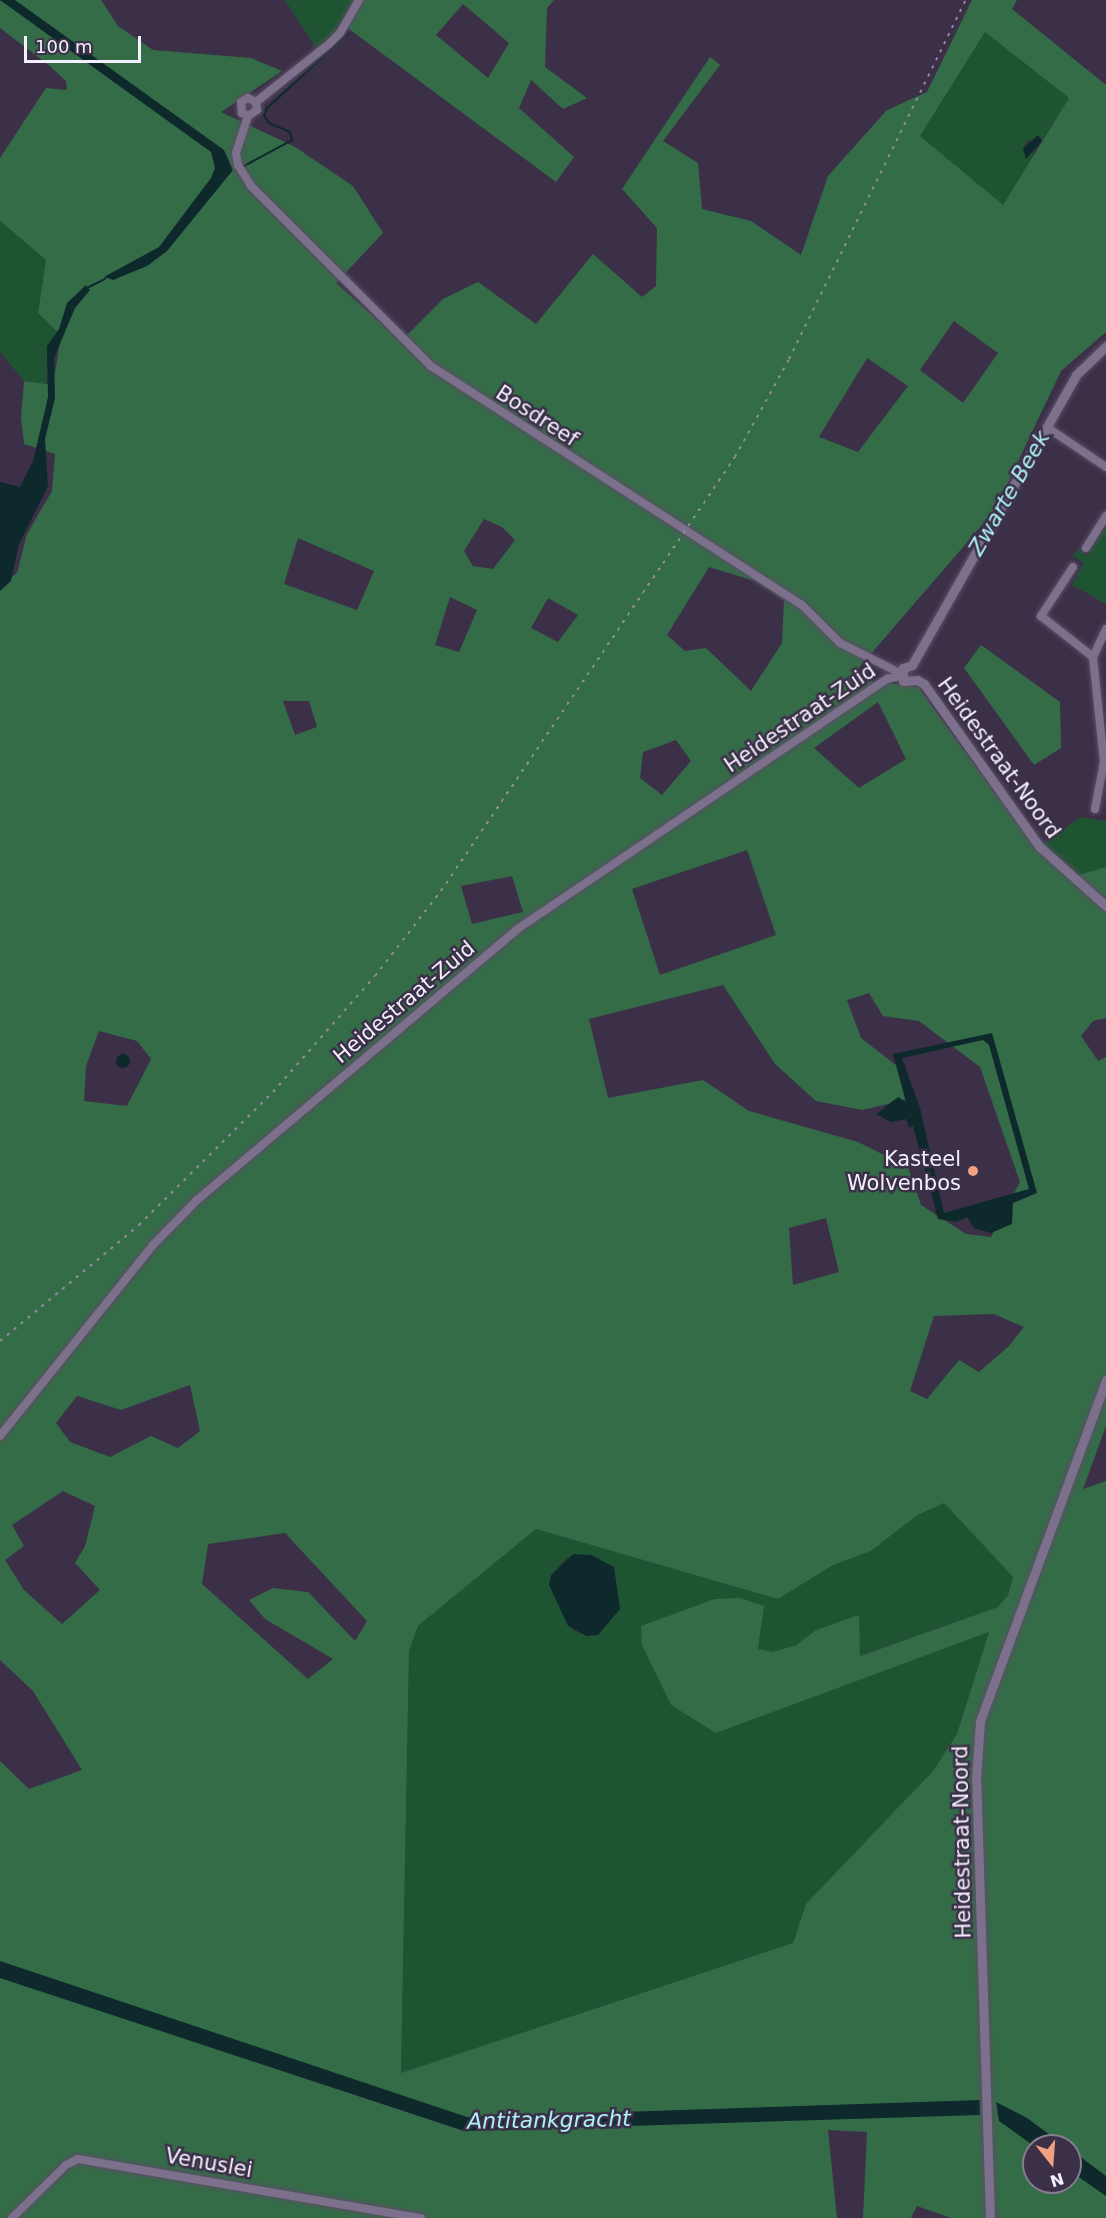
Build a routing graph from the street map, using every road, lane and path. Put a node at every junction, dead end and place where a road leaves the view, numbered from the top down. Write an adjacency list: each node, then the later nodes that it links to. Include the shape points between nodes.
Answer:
1 (359, 0): 2 (street, Bosdreef, via 329,45)
2 (255, 102): 3 (street, Bosdreef, via 256,110); 3 (street, Bosdreef, via 248,98 241,102 242,113)
3 (248, 116): 13 (street, Bosdreef, via 236,153 241,172 251,186 431,366 801,604 840,643)
4 (1106, 346): 5 (street, via 1076,375)
5 (1048, 428): 6 (street); 12 (street)
6 (1106, 467)
7 (1106, 516): 8 (street)
8 (1086, 548)
9 (1074, 567): 11 (street, via 1041,615)
10 (1106, 629): 11 (street)
11 (1093, 657): 15 (street)
12 (912, 665): 13 (street); 14 (street, via 918,671)
13 (900, 674): 14 (street, via 907,683); 19 (street, Heidestraat-Zuid, via 887,679 516,930 197,1200 153,1245)
14 (917, 680): 17 (street, Heidestraat-Noord, via 924,684 1040,847)
15 (1103, 724): 16 (street, via 1104,762)
16 (1095, 809)
17 (1106, 906)
18 (1106, 1380): 22 (street, Heidestraat-Noord, via 980,1721 976,1780)
19 (0, 1436)
20 (12, 2218): 21 (street, Venuslei, via 66,2165 78,2159)
21 (422, 2218)
22 (990, 2218)

